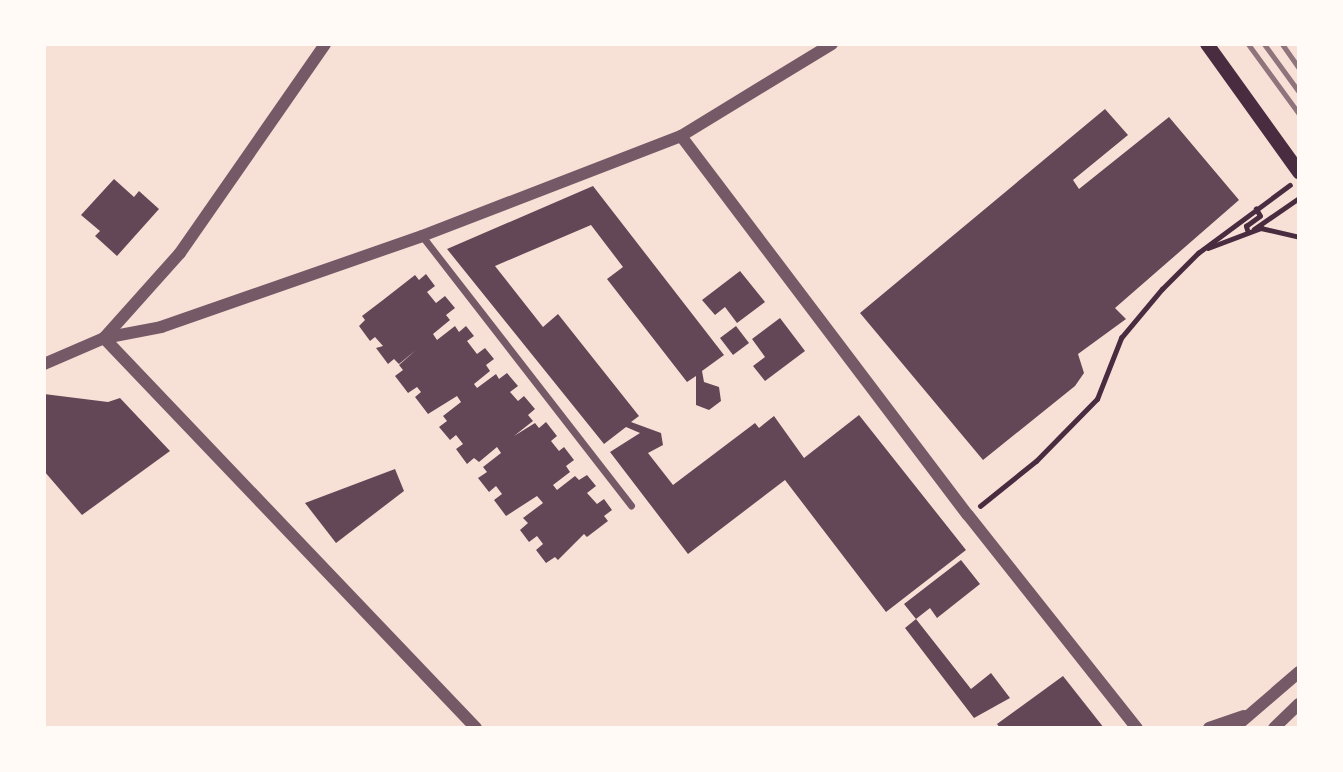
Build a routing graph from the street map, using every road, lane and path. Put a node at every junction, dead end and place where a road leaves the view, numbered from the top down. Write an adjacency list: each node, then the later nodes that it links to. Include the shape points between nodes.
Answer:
1 (325, 44): 13 (street, via 180,253)
2 (832, 44): 4 (street)
3 (1208, 44): 5 (main road)
4 (681, 136): 10 (street); 16 (street)
5 (1299, 172)
6 (1299, 179): 8 (path)
7 (1299, 198): 9 (path)
8 (1256, 209): 9 (path, via 1260,216 1246,226); 12 (path)
9 (1250, 230): 11 (path, via 1268,228); 12 (path)
10 (422, 236): 13 (street, via 161,327); 15 (street)
11 (1299, 237)
12 (1198, 253): 16 (path, via 1126,330 1097,399 1036,461)
13 (104, 338): 14 (street); 20 (street)
14 (44, 364)
15 (631, 505)
16 (968, 515): 21 (street)
17 (1299, 672): 19 (street)
18 (1299, 704): 24 (street)
19 (1247, 715): 22 (street); 23 (street)
20 (476, 728)
21 (1137, 728)
22 (1209, 728)
23 (1234, 728)
24 (1274, 728)

